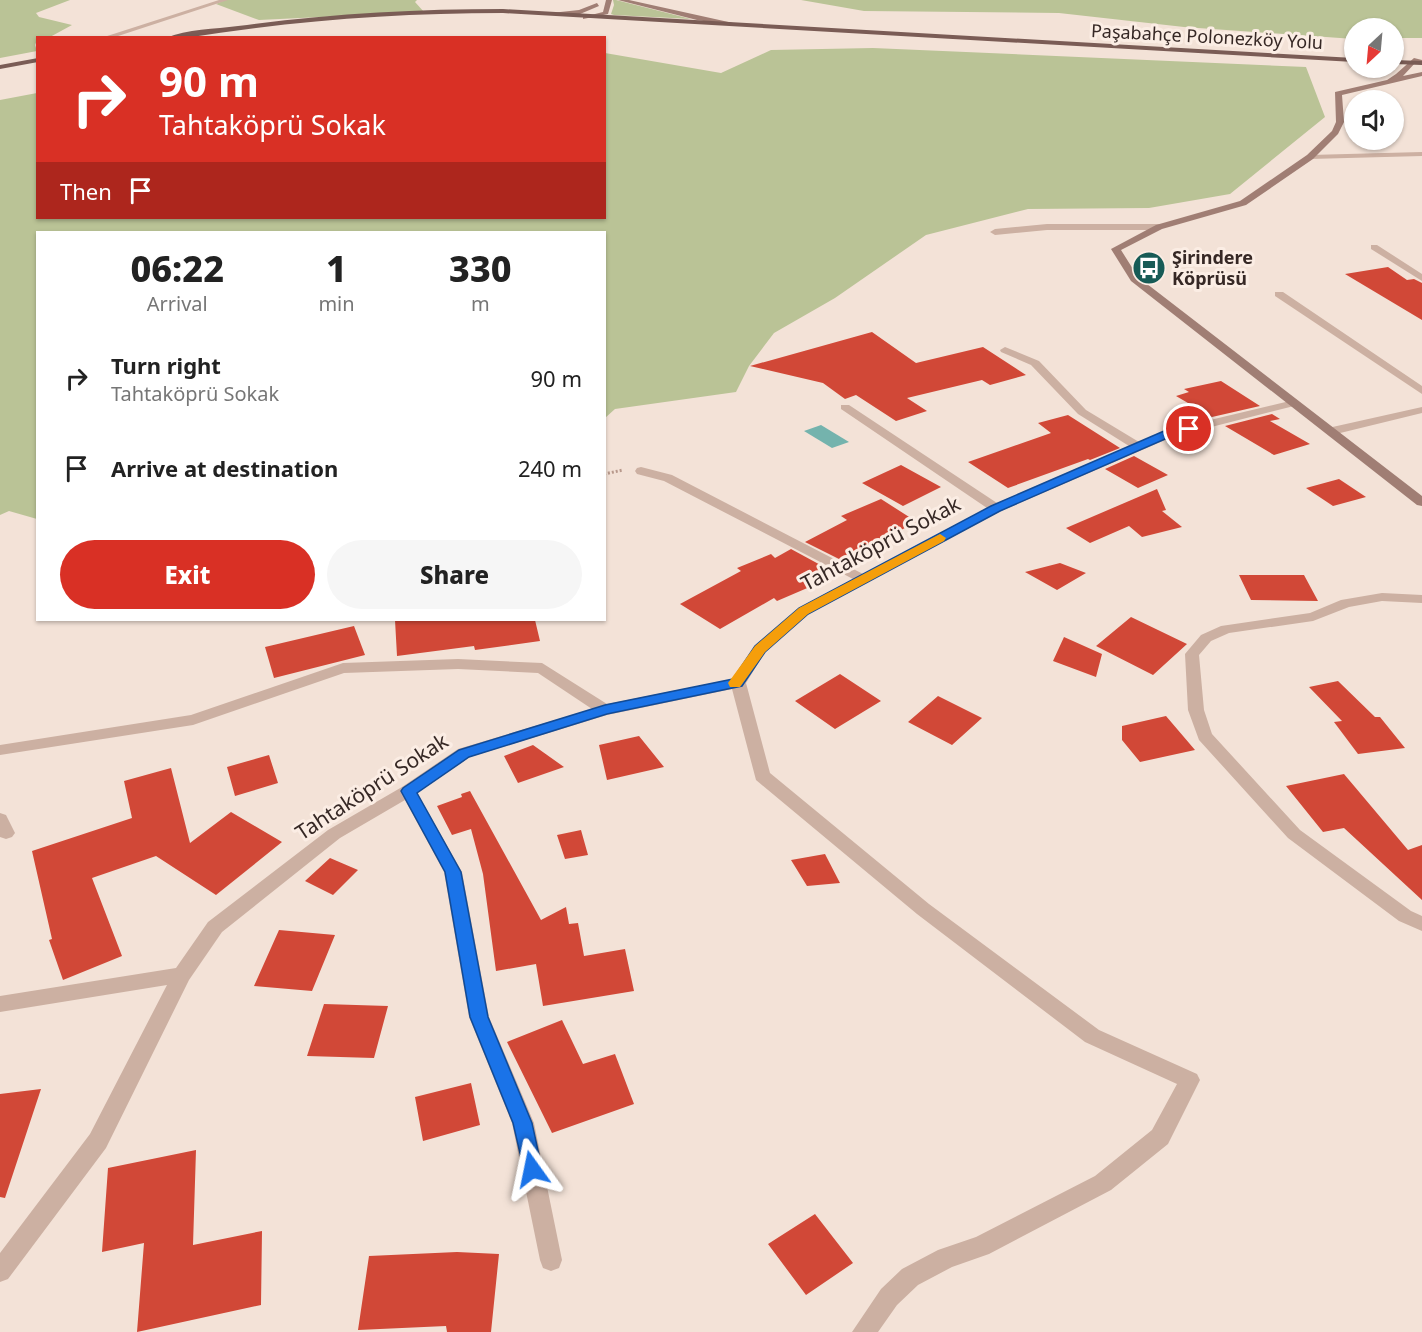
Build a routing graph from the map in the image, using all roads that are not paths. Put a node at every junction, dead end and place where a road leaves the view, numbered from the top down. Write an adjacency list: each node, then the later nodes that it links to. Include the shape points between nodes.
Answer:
1 (225, 0): 12 (street)
2 (609, 0): 6 (street, via 606,13)
3 (621, 0): 9 (street, via 706,20)
4 (597, 3): 5 (street, via 586,11 573,13); 6 (street)
5 (525, 12): 6 (main road, Paşabahçe Polonezköy Yolu); 11 (main road, Paşabahçe Polonezköy Yolu, via 355,15 282,21)
6 (594, 16): 7 (street); 8 (street); 9 (main road, Paşabahçe Polonezköy Yolu)
7 (567, 18): 8 (main road, Paşabahçe Polonezköy Yolu); 11 (main road, Paşabahçe Polonezköy Yolu, via 389,16)
8 (604, 20): 10 (main road, Paşabahçe Polonezköy Yolu)
9 (769, 28): 10 (main road, Paşabahçe Polonezköy Yolu)
10 (840, 32): 14 (main road, Paşabahçe Polonezköy Yolu)
11 (211, 34): 13 (main road, Paşabahçe Polonezköy Yolu)
12 (110, 36)
13 (190, 36)
14 (1057, 44): 15 (main road, Paşabahçe Polonezköy Yolu); 16 (main road, Paşabahçe Polonezköy Yolu)
15 (1327, 59): 18 (street)
16 (1344, 59)
17 (36, 60): 20 (main road)
18 (1344, 60)
19 (1418, 61): 21 (street)
20 (0, 67)
21 (1404, 71)
22 (1422, 74): 24 (street)
23 (1394, 78): 24 (street)
24 (1385, 84): 26 (street, via 1338,94 1340,122)
25 (1422, 154): 26 (street)
26 (1310, 157): 27 (street, via 1243,203)
27 (1159, 227): 28 (street, via 1047,227); 34 (street, via 1116,249 1134,279)
28 (995, 232)
29 (1374, 247): 30 (street)
30 (1422, 278)
31 (1279, 294): 33 (street)
32 (1005, 350): 38 (street, via 1035,363 1082,412)
33 (1422, 391)
34 (1294, 403): 37 (street); 38 (street, Tahtaköprü Sokak, via 1168,434)
35 (845, 407): 41 (street)
36 (1422, 410): 37 (street)
37 (1332, 431): 40 (street)
38 (1138, 447): 41 (street, Tahtaköprü Sokak)
39 (641, 471): 42 (street, via 668,478)
40 (1422, 502)
41 (996, 508): 42 (street, Tahtaköprü Sokak)
42 (863, 579): 44 (street, Tahtaköprü Sokak, via 804,611 760,649)
43 (1422, 599): 48 (street, via 1382,597 1346,603 1313,617 1226,629 1206,638 1192,654 1196,710 1205,736 1232,768 1294,834 1405,916)
44 (738, 683): 45 (street, Tahtaköprü Sokak); 53 (street, via 762,776 923,909 1092,1036 1190,1080 1160,1137 1103,1183 981,1246 946,1258 910,1277 889,1297)
45 (605, 710): 46 (street, via 542,668 458,664 343,668 193,720); 47 (street, Tahtaköprü Sokak, via 464,753)
46 (0, 750)
47 (408, 791): 49 (street, Tahtaköprü Sokak, via 334,834 215,927); 51 (street, via 453,872 479,1017 523,1123)
48 (1422, 924)
49 (182, 975): 50 (street); 52 (street, Tahtaköprü Sokak, via 98,1141)
50 (0, 1004)
51 (551, 1260)
52 (0, 1270)
53 (864, 1332)

